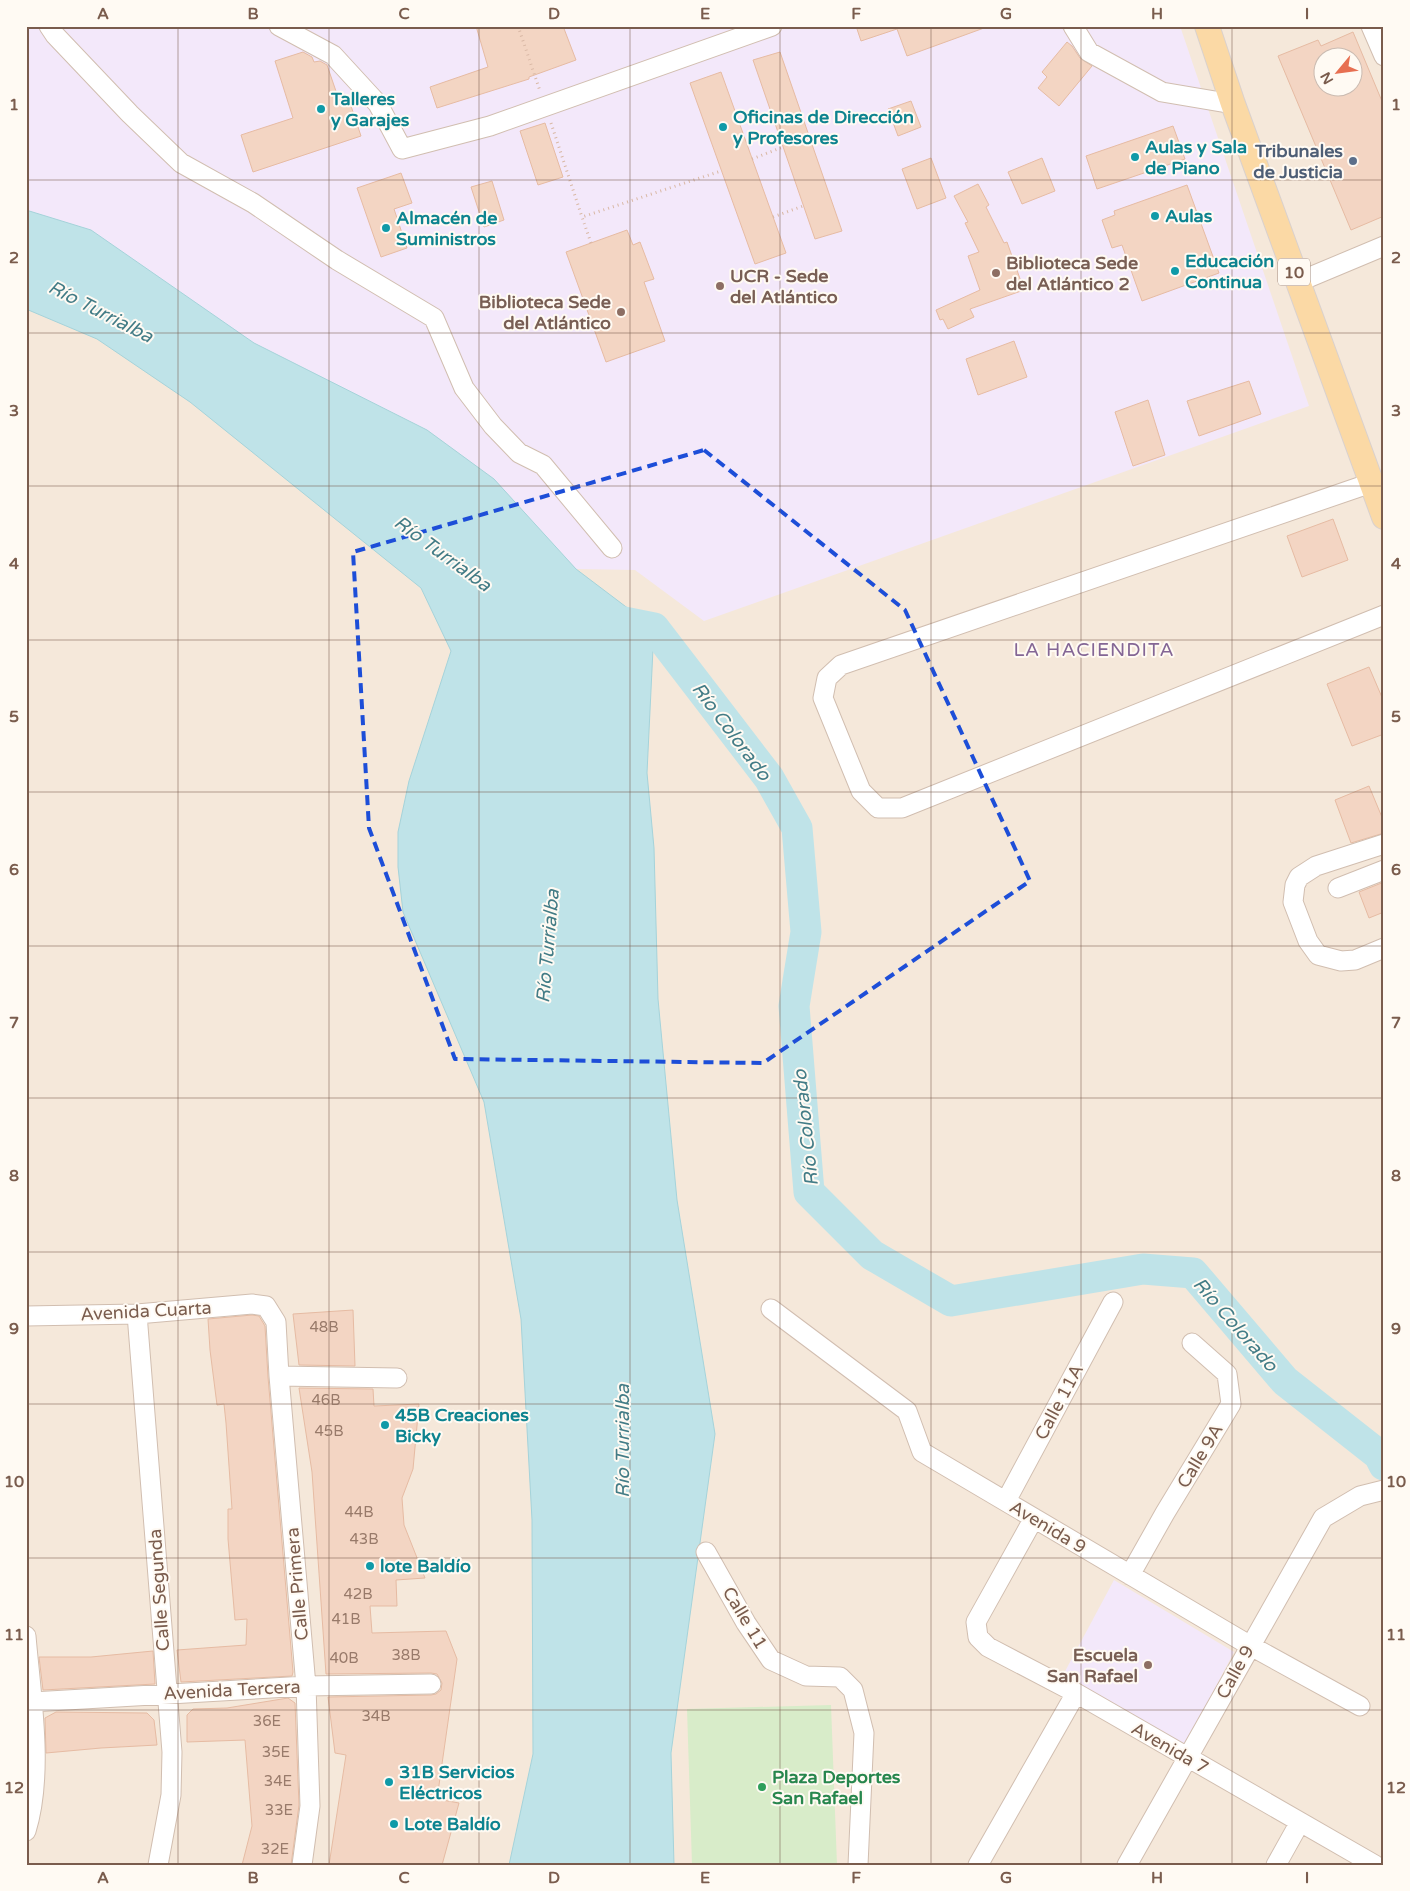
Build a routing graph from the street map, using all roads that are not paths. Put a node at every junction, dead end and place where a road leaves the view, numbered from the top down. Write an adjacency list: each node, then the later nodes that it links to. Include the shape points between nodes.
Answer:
1 (49, 26): 13 (street, via 130,114 181,163 253,203 337,260 434,318 464,388 493,426 519,453 543,465)
2 (279, 26): 3 (street, via 334,55 378,104 402,149 490,126)
3 (772, 26)
4 (1073, 26): 8 (street, via 1089,52 1162,92)
5 (1206, 26): 8 (main road, 10)
6 (1371, 26): 7 (street)
7 (1384, 56)
8 (1233, 104): 10 (main road, 10)
9 (1384, 246): 10 (street)
10 (1298, 282): 11 (main road, 10)
11 (1377, 486): 12 (main road, 10); 14 (street, via 841,665 827,678 823,698 861,791 878,808 902,808)
12 (1384, 516)
13 (612, 548)
14 (1384, 615)
15 (1384, 844): 18 (street, via 1316,866 1300,877 1293,902 1308,941 1318,955 1341,962)
16 (1384, 870): 17 (street)
17 (1338, 888)
18 (1384, 948)
19 (1113, 1302): 28 (street, Calle 11A)
20 (266, 1306): 22 (street, Avenida Cuarta, via 252,1304); 25 (street, Calle Primera, via 276,1322)
21 (771, 1309): 28 (street, Avenida 9, via 907,1411 922,1452)
22 (137, 1314): 23 (street, Avenida Cuarta); 36 (street, Calle Segunda)
23 (26, 1316)
24 (1192, 1343): 31 (street, Calle 9A, via 1226,1374 1232,1404)
25 (279, 1376): 26 (street); 35 (street, Calle Primera)
26 (397, 1378)
27 (1384, 1490): 33 (street, Calle 9, via 1360,1496 1323,1518)
28 (1006, 1502): 29 (street, Avenida 9)
29 (1034, 1518): 31 (street, Avenida 9); 37 (street, Avenida 7, via 976,1622 978,1637 988,1647)
30 (706, 1552): 45 (street, Calle 11, via 771,1660 806,1676 840,1677 853,1690 864,1733)
31 (1130, 1575): 33 (street, Avenida 9)
32 (26, 1636): 38 (street)
33 (1249, 1645): 39 (street, Avenida 9); 40 (street, Calle 9)
34 (431, 1684): 35 (street, Avenida Tercera)
35 (306, 1686): 36 (street, Avenida Tercera); 44 (street, Calle Primera, via 310,1806)
36 (166, 1693): 38 (street, Avenida Tercera); 43 (street, Calle Segunda, via 172,1752 171,1795)
37 (1076, 1693): 40 (street, Avenida 7); 46 (street)
38 (32, 1702): 42 (street, via 35,1769 32,1814)
39 (1360, 1706)
40 (1188, 1758): 41 (street, Avenida 7); 47 (street, Calle 9)
41 (1300, 1822): 48 (street); 49 (street, Avenida 7)
42 (26, 1831)
43 (158, 1865)
44 (302, 1865)
45 (858, 1865)
46 (978, 1865)
47 (1126, 1865)
48 (1276, 1865)
49 (1375, 1865)

